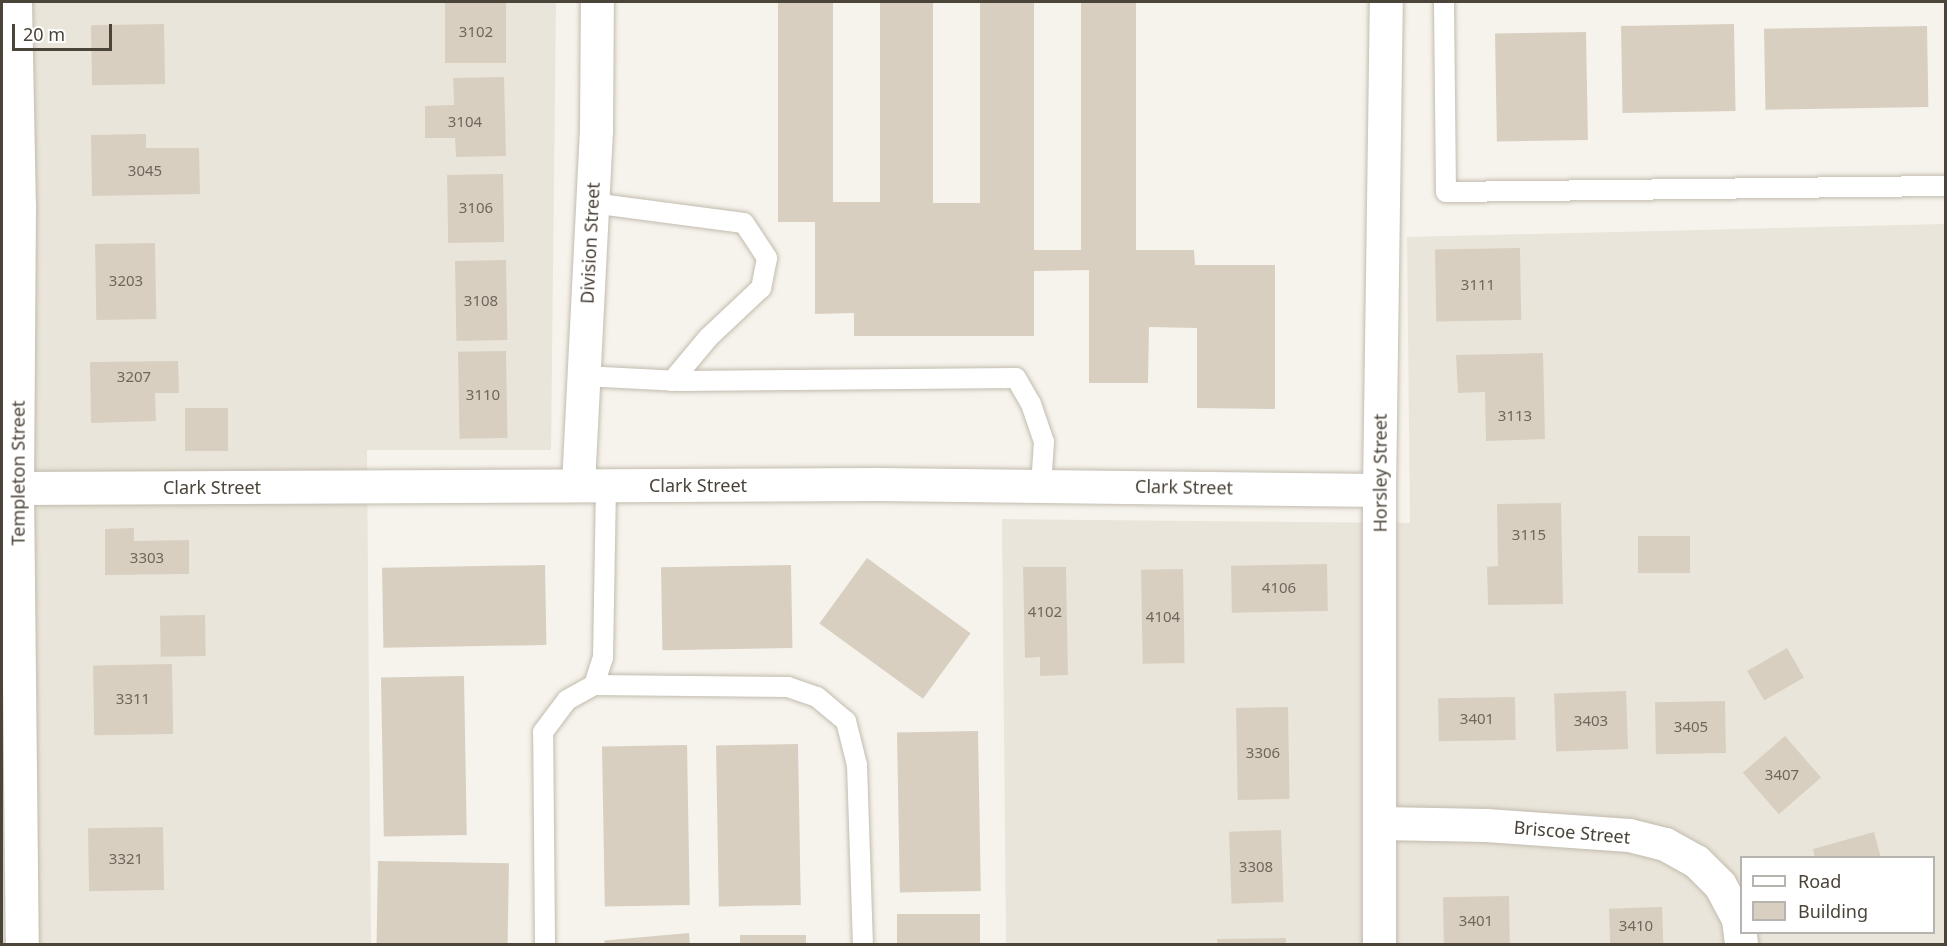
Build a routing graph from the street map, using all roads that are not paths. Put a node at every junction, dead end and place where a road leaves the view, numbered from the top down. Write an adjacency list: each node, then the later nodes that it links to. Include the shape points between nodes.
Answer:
1 (15, 2): 7 (street, Templeton Street)
2 (597, 2): 6 (street, Division Street)
3 (1386, 2): 13 (street, Horsley Street)
4 (1444, 2): 5 (lane, via 1446,192)
5 (1946, 186)
6 (592, 203): 8 (street, Division Street); 9 (lane, via 744,223 766,258 761,288 708,338)
7 (10, 206): 12 (street, Templeton Street)
8 (584, 376): 9 (lane); 10 (street, Division Street)
9 (672, 381): 11 (lane, via 1016,378 1031,404 1044,442)
10 (592, 485): 11 (street, Clark Street); 12 (street, Clark Street); 14 (lane, via 603,658)
11 (1041, 486): 13 (street, Clark Street)
12 (17, 488): 17 (street, Templeton Street)
13 (1379, 490): 15 (street, Horsley Street)
14 (594, 685): 18 (lane, via 567,700 543,732); 19 (lane, via 788,687 817,697 846,721 857,765)
15 (1381, 824): 16 (street, Briscoe Street, via 1486,825 1617,834 1665,844 1696,861 1720,885 1738,919); 20 (street, Horsley Street)
16 (1740, 932)
17 (22, 945)
18 (545, 945)
19 (863, 945)
20 (1379, 945)

